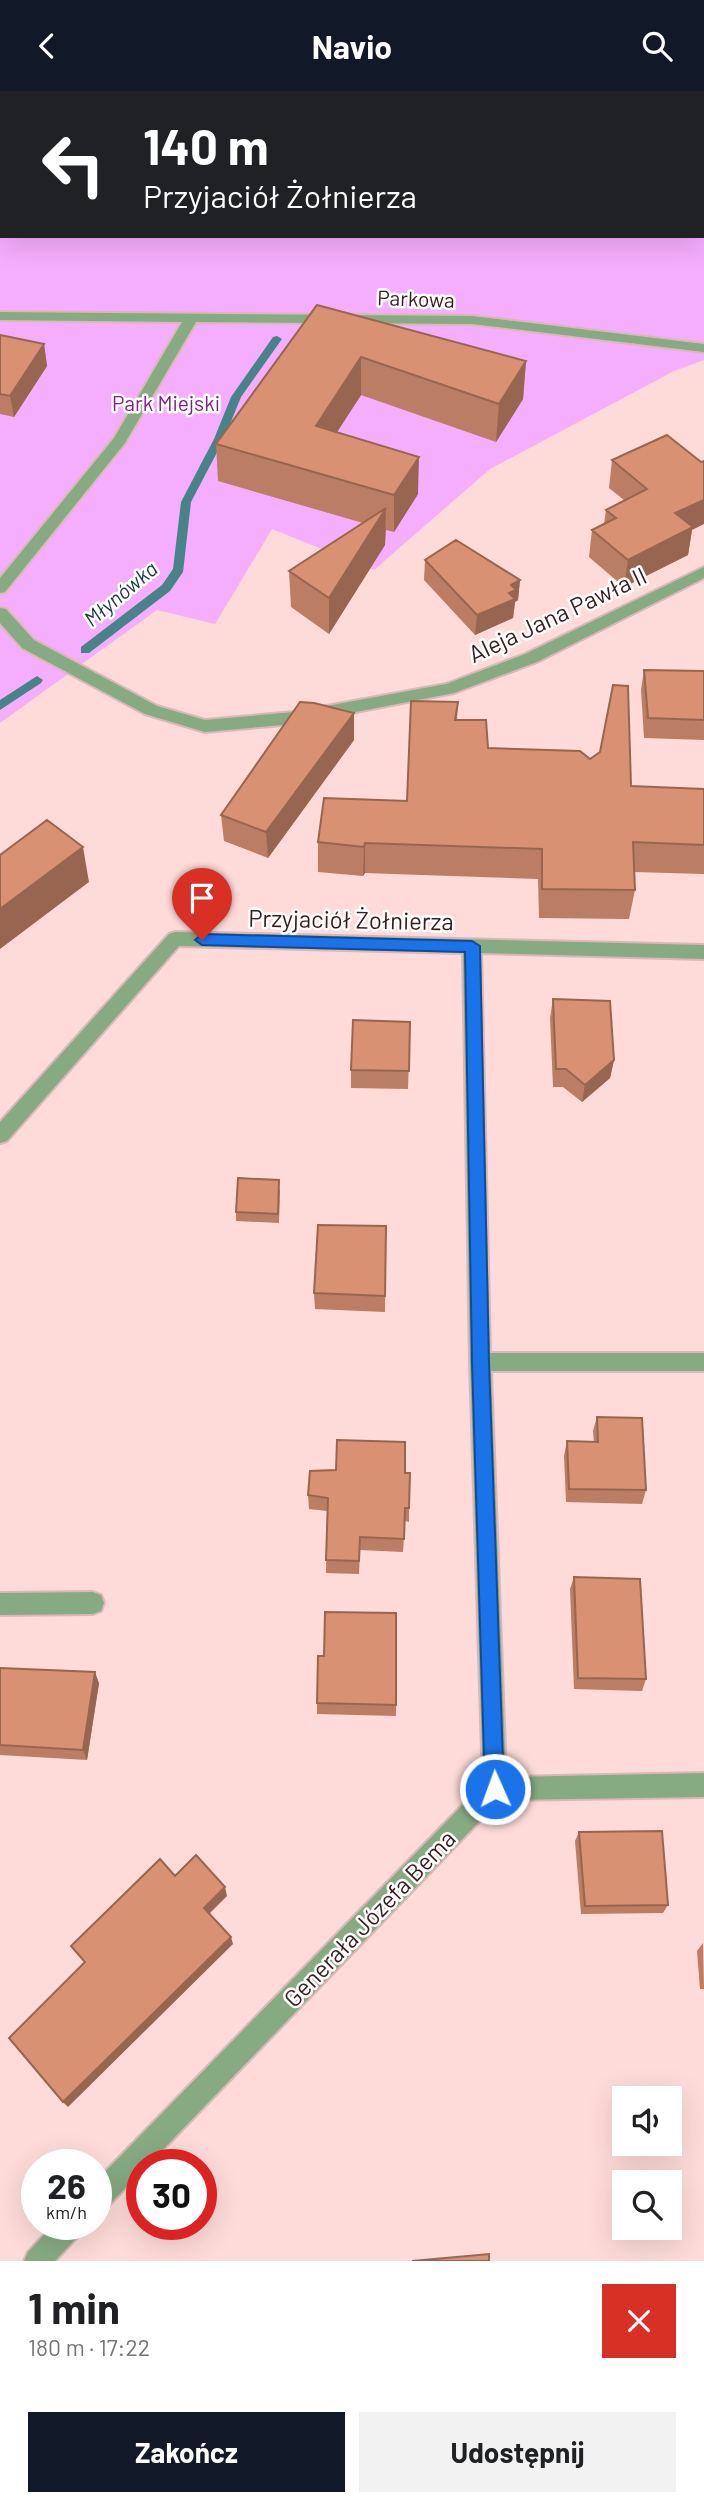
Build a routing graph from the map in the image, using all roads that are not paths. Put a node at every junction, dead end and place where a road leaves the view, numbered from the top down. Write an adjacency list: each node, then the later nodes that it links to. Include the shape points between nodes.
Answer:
1 (0, 316): 2 (street, Parkowa)
2 (192, 317): 3 (street, Parkowa, via 472,320); 5 (street, via 120,440)
3 (704, 348)
4 (704, 572): 6 (street, Aleja Jana Pawła II, via 531,658 448,689 294,718 205,726 151,710 28,644)
5 (0, 588)
6 (0, 613)
7 (472, 946): 8 (street, Przyjaciół Żołnierza); 9 (street, Przyjaciół Żołnierza, via 175,939); 10 (street)
8 (704, 952)
9 (0, 1135)
10 (480, 1362): 11 (street); 15 (street)
11 (704, 1362)
12 (93, 1603): 13 (street)
13 (0, 1604)
14 (704, 1784): 15 (street)
15 (495, 1789): 16 (street, Generała Józefa Bema)
16 (112, 2184)
17 (57, 2240): 18 (street)
18 (37, 2261)

